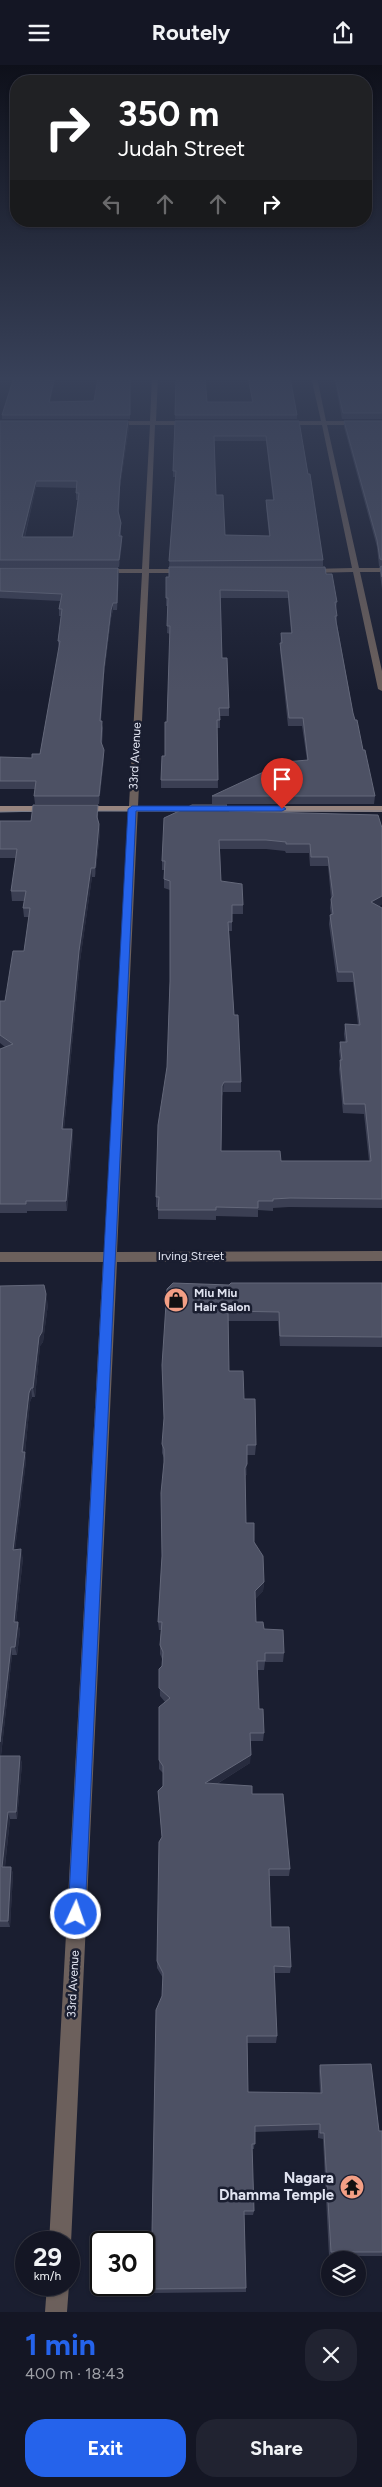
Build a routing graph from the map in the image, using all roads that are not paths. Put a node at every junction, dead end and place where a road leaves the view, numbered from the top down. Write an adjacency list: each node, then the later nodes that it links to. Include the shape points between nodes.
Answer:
1 (149, 482): 4 (street, 33rd Avenue)
2 (337, 482): 7 (street)
3 (96, 571): 4 (street)
4 (145, 571): 5 (street); 11 (street, 33rd Avenue)
5 (194, 571)
6 (299, 571): 7 (street)
7 (356, 571): 8 (street); 9 (street)
8 (382, 571)
9 (382, 689)
10 (0, 809): 11 (street)
11 (132, 809): 12 (street); 17 (street, 33rd Avenue)
12 (208, 809): 13 (street); 14 (street, via 235,817)
13 (382, 809)
14 (312, 819)
15 (382, 1256): 17 (street, Irving Street)
16 (0, 1257): 17 (street, Irving Street)
17 (110, 1257): 18 (street, 33rd Avenue)
18 (61, 2231)
19 (57, 2296): 20 (street)
20 (56, 2312)

